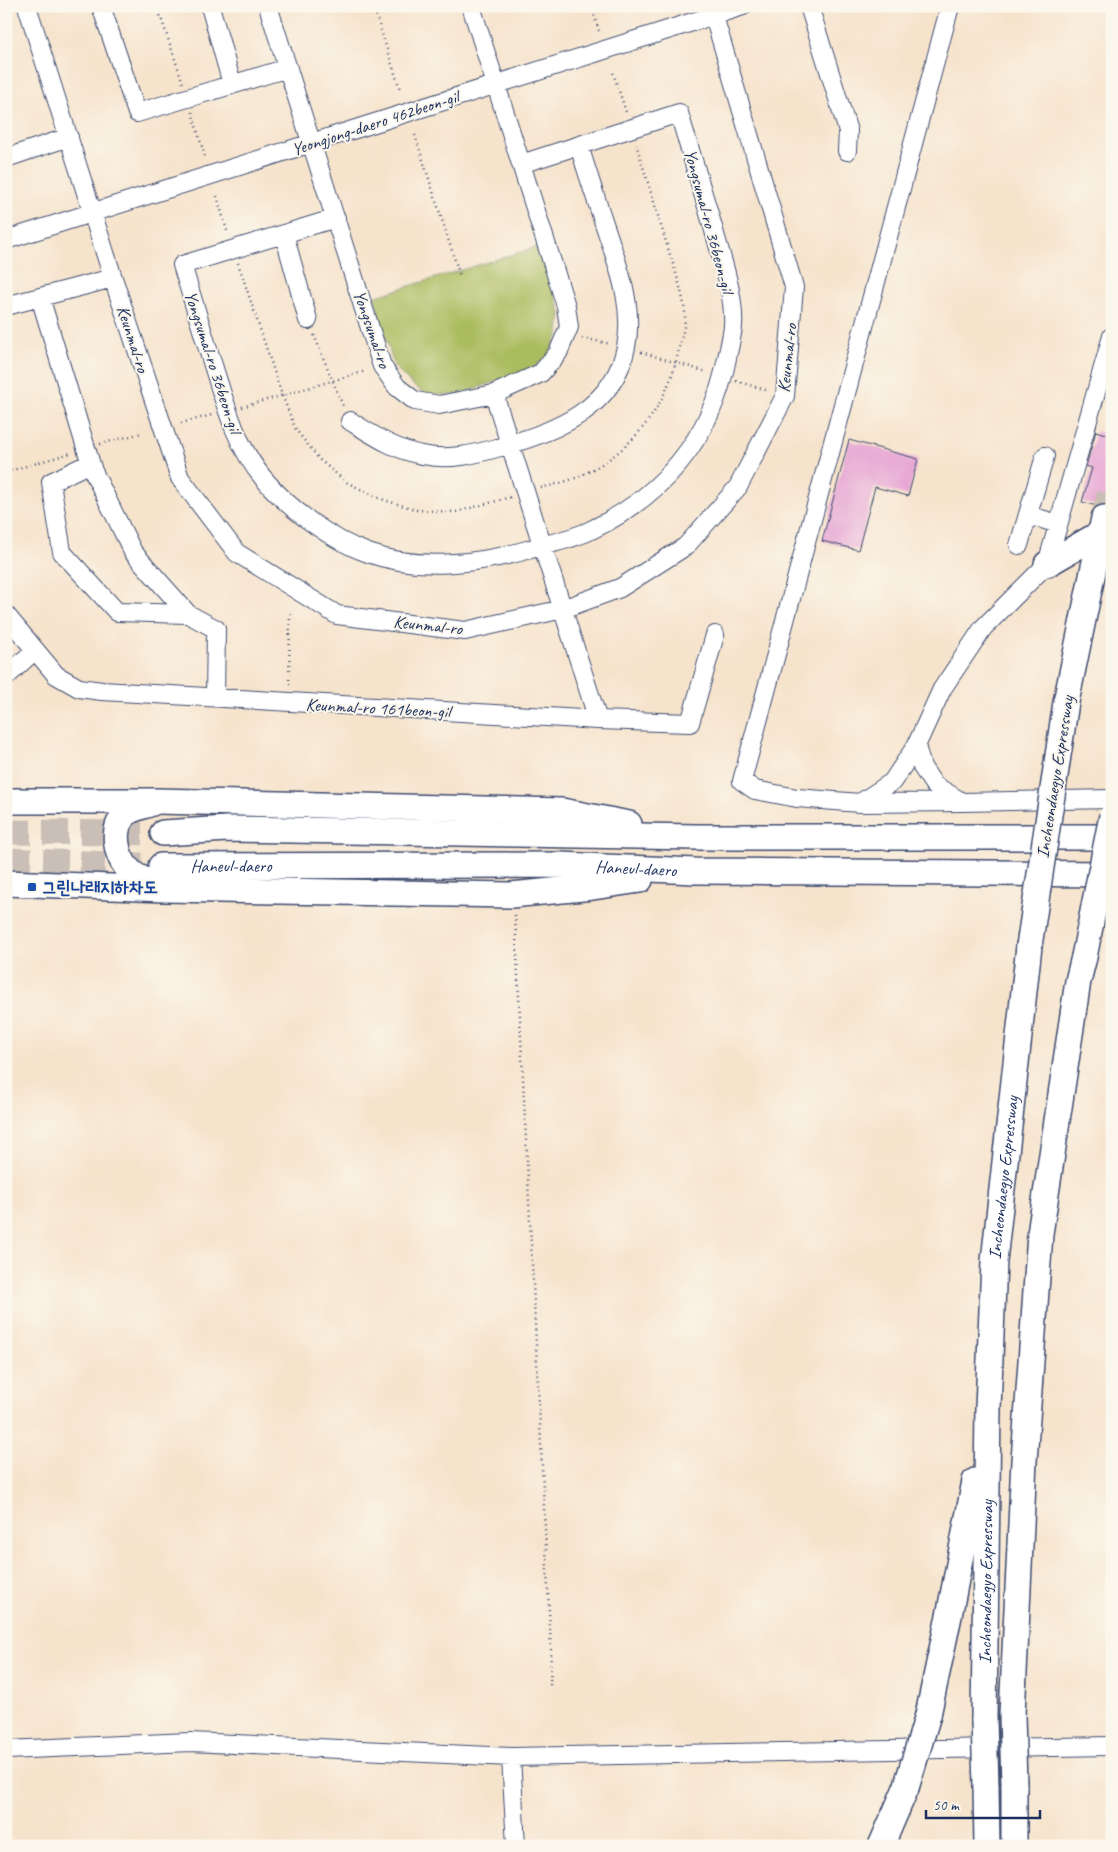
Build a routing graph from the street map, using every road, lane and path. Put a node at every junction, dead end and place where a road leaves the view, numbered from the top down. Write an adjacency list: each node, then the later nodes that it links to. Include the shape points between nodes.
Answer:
1 (27, 6): 20 (street, Keunmal-ro)
2 (101, 6): 15 (street, via 136,113)
3 (210, 6): 15 (street)
4 (268, 6): 13 (street, Yongsumal-ro)
5 (373, 6): 17 (path)
6 (592, 6): 12 (path)
7 (743, 6): 11 (street, Yeongjong-daero 462beon-gil)
8 (809, 6): 23 (street, via 848,131)
9 (950, 6): 74 (street, via 742,781 755,790 797,798)
10 (474, 7): 16 (street, Yongsumal-ro)
11 (713, 10): 16 (street, Yeongjong-daero 462beon-gil); 46 (street, Keunmal-ro, via 794,287)
12 (600, 34)
13 (288, 68): 15 (street); 21 (street, Yongsumal-ro)
14 (614, 73): 18 (path)
15 (232, 84)
16 (495, 84): 21 (street, Yeongjong-daero 462beon-gil); 25 (street, Yongsumal-ro)
17 (400, 89)
18 (631, 129): 22 (street, Yongsumal-ro 36beon-gil); 40 (path, via 678,280 685,313); 42 (street, Yongsumal-ro 36beon-gil, via 679,113 728,281 733,326)
19 (415, 135): 32 (path)
20 (69, 137): 24 (street); 27 (street, Keunmal-ro)
21 (312, 143): 27 (street, Yeongjong-daero 462beon-gil); 28 (street, Yongsumal-ro)
22 (578, 146): 25 (street, Yongsumal-ro 36beon-gil); 39 (street, via 622,281 629,313)
23 (847, 151)
24 (6, 158)
25 (521, 164): 37 (street, Yongsumal-ro, via 566,306 569,327)
26 (217, 196): 31 (path)
27 (93, 212): 30 (street, Yeongjong-daero 462beon-gil); 33 (street, Keunmal-ro)
28 (336, 218): 29 (street, Yongsumal-ro 36beon-gil); 41 (street, Yongsumal-ro)
29 (284, 234): 31 (street, Yongsumal-ro 36beon-gil); 36 (street)
30 (6, 240)
31 (233, 249): 45 (path); 47 (street, Yongsumal-ro 36beon-gil, via 182,265)
32 (460, 276)
33 (113, 278): 34 (street); 59 (street, Keunmal-ro, via 180,478 237,552 337,615 465,631)
34 (40, 297): 35 (street); 52 (street)
35 (6, 306)
36 (308, 320): 43 (path)
37 (566, 335): 39 (path); 44 (street, Yongsumal-ro, via 558,353 541,373)
38 (1112, 336): 55 (street)
39 (626, 347): 40 (path); 50 (street, via 615,379 594,404 570,422)
40 (676, 363): 42 (path); 53 (path, via 659,407 624,448 582,475)
41 (382, 366): 43 (path); 44 (street, Yongsumal-ro, via 397,387 415,401 439,405)
42 (723, 377): 46 (path); 56 (street, Yongsumal-ro 36beon-gil, via 709,415 685,457 656,488 624,513 586,533)
43 (333, 381): 45 (path); 48 (path)
44 (494, 394): 50 (street)
45 (282, 395): 47 (path); 53 (path, via 296,430 320,460 346,482 381,499 416,510 456,512)
46 (785, 396): 59 (street, Keunmal-ro, via 738,488 686,546 620,588)
47 (227, 411): 49 (path); 56 (street, Yongsumal-ro 36beon-gil, via 240,442 264,479 328,534 368,553 406,562 452,563 503,557)
48 (350, 421): 50 (street, via 392,446 421,455 448,458 473,455)
49 (181, 423)
50 (511, 444): 53 (street)
51 (1045, 456): 54 (street)
52 (90, 463): 61 (street, via 133,552); 61 (street, via 51,482 62,552 117,612)
53 (526, 493): 56 (street)
54 (1028, 515): 55 (street); 57 (street)
55 (1058, 524): 58 (street)
56 (543, 545): 59 (street)
57 (1019, 546)
58 (1047, 564): 69 (street, via 983,628 942,689); 83 (highway, Incheondaegyo Expressway, bridge, via 1102,526 1066,702 1029,946 994,1261)
59 (563, 609): 68 (street)
60 (290, 612): 67 (path)
61 (188, 614): 66 (street, via 216,629)
62 (6, 615): 64 (street, Keunmal-ro 161beon-gil)
63 (714, 635): 68 (street, Keunmal-ro 161beon-gil, via 690,723)
64 (35, 650): 65 (street); 66 (street, Keunmal-ro 161beon-gil, via 56,675 79,688)
65 (6, 677)
66 (214, 698): 67 (street, Keunmal-ro 161beon-gil)
67 (289, 703): 68 (street, Keunmal-ro 161beon-gil)
68 (598, 720)
69 (916, 746): 73 (street, via 922,768 934,785); 74 (street, via 892,782)
70 (1112, 799): 73 (street)
71 (6, 801): 72 (highway)
72 (157, 801): 77 (highway, via 562,811); 80 (highway, via 127,813 116,828 120,857 129,870 139,878)
73 (962, 802): 74 (street)
74 (860, 803)
75 (1112, 816): 88 (highway, Incheondaegyo Expressway, bridge, via 1078,981 1040,1234 1024,1461 1012,1715)
76 (163, 833): 77 (highway, Haneul-daero, via 227,829 366,830)
77 (697, 837): 78 (highway, Haneul-daero)
78 (1112, 837)
79 (1112, 874): 80 (highway, Haneul-daero, via 695,871 593,887 511,895)
80 (162, 877): 81 (highway, Haneul-daero)
81 (6, 883)
82 (515, 915): 84 (path, via 551,1650)
83 (988, 1408): 90 (highway, bridge, via 928,1715 906,1788); 91 (highway, Incheondaegyo Expressway, bridge, via 984,1721)
84 (550, 1688)
85 (1112, 1746): 87 (street)
86 (6, 1750): 87 (street, via 190,1742)
87 (511, 1757): 89 (street)
88 (1014, 1842)
89 (516, 1846)
90 (881, 1846)
91 (988, 1846)

